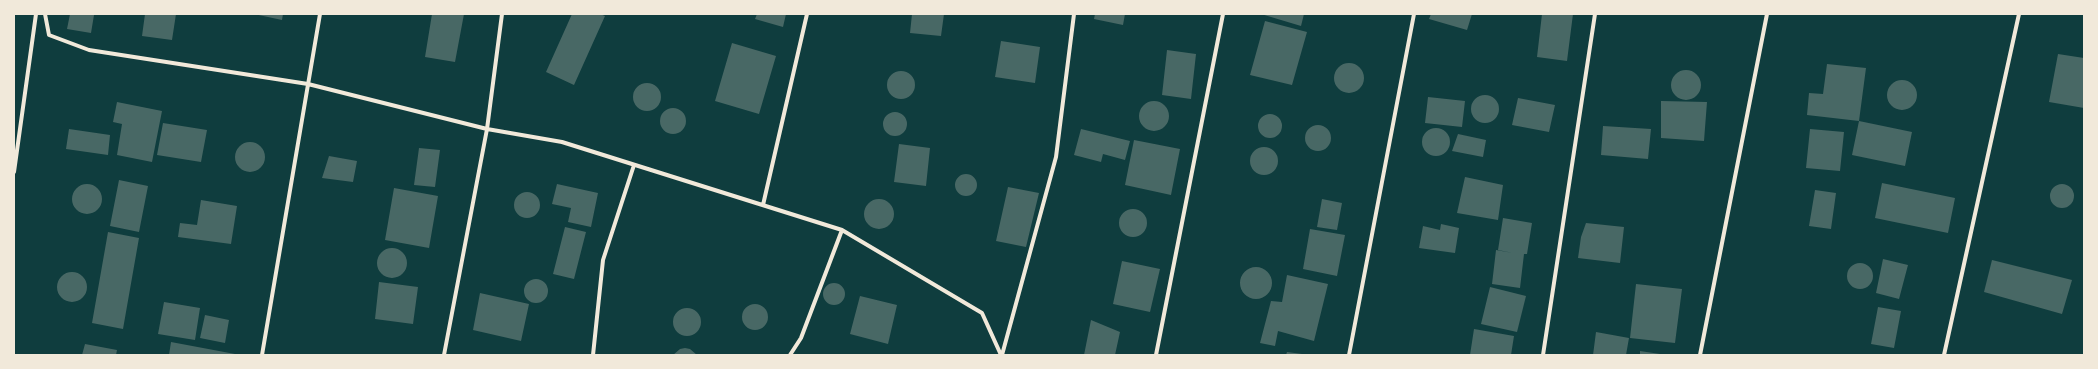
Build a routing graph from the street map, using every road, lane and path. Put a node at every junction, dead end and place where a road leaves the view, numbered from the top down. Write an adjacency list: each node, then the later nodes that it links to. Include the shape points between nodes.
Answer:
1 (36, 14): 15 (street)
2 (44, 14): 12 (street, via 49,35 89,50)
3 (320, 14): 12 (street)
4 (502, 14): 13 (street)
5 (807, 14): 16 (street)
6 (1074, 14): 22 (street, via 1056,157)
7 (1224, 14): 23 (street)
8 (1414, 14): 24 (street)
9 (1595, 14): 25 (street)
10 (1767, 14): 26 (street)
11 (2019, 14): 27 (street)
12 (308, 84): 13 (street); 18 (street)
13 (487, 129): 14 (street, via 562,142); 19 (street)
14 (634, 165): 16 (street); 20 (street, via 603,260)
15 (14, 172)
16 (763, 205): 17 (street)
17 (842, 230): 21 (street, via 801,338); 22 (street, via 982,313)
18 (262, 355)
19 (444, 355)
20 (593, 355)
21 (790, 355)
22 (1002, 355)
23 (1156, 355)
24 (1349, 355)
25 (1543, 355)
26 (1700, 355)
27 (1944, 355)

